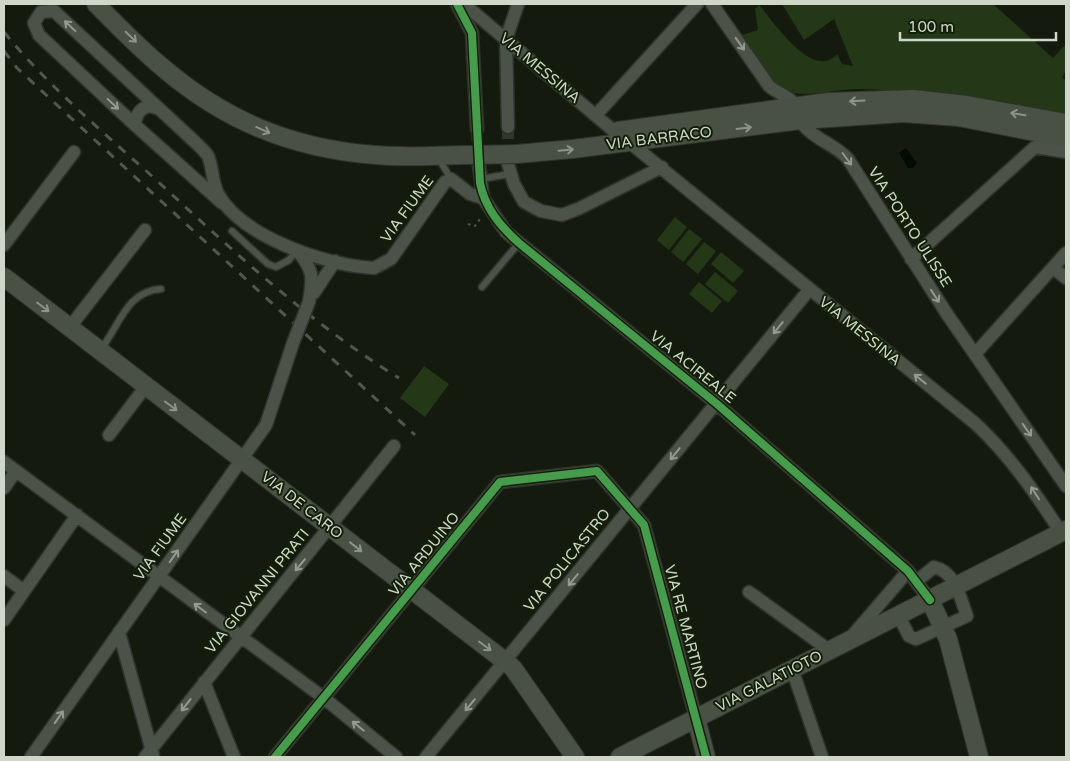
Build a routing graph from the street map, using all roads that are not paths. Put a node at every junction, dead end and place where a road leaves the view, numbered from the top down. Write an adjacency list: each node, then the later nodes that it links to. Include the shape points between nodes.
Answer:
1 (96, 4): 21 (main road, one-way to 21, via 161,66 217,108 250,125 277,136 341,151 378,156)
2 (457, 4): 8 (street)
3 (464, 4): 7 (street, VIA MESSINA)
4 (518, 4): 9 (street)
5 (697, 4): 12 (street)
6 (712, 4): 11 (street, VIA PORTO ULISSE, one-way to 11, via 770,86 791,100)
7 (489, 25): 8 (street, via 480,26); 9 (street, VIA MESSINA)
8 (472, 33): 16 (street)
9 (506, 39): 12 (street, VIA MESSINA); 15 (street)
10 (156, 108): 14 (street, via 150,106 140,111); 14 (street, one-way to 14, via 54,11 41,12 34,23 39,35); 22 (street)
11 (799, 114): 13 (main road, one-way to 11, via 914,99 828,102); 17 (main road, via 929,114); 18 (main road, VIA BARRACO); 38 (street, VIA PORTO ULISSE, one-way to 38, via 805,128 848,159)
12 (596, 115): 18 (street, VIA MESSINA)
13 (1066, 123)
14 (135, 125): 26 (street)
15 (508, 128)
16 (476, 129)
17 (1059, 136): 20 (street)
18 (622, 137): 24 (main road, VIA BARRACO, one-way to 18); 25 (street, VIA MESSINA)
19 (74, 152): 34 (street)
20 (1066, 152): 38 (street, via 1035,147)
21 (437, 155): 23 (main road); 27 (lane)
22 (207, 156): 26 (street, via 202,168); 30 (street, via 219,194)
23 (473, 160): 24 (main road, VIA BARRACO, bridge); 28 (street, VIA ACIREALE)
24 (512, 164): 25 (street, via 524,202 541,211 562,215); 28 (lane)
25 (662, 167): 45 (street, VIA MESSINA)
26 (184, 171): 30 (street)
27 (451, 179): 29 (street, VIA FIUME, via 470,194); 37 (street, VIA FIUME, via 445,182 391,259 374,268)
28 (480, 180): 29 (street, VIA ACIREALE)
29 (483, 198): 33 (street, VIA ACIREALE, via 498,222)
30 (232, 211): 35 (street, VIA FIUME, via 256,232)
31 (145, 230): 47 (street)
32 (232, 231): 35 (lane, via 268,264 276,267 289,260)
33 (519, 243): 43 (lane); 51 (street, VIA ACIREALE)
34 (4, 245)
35 (297, 250): 37 (street, VIA FIUME); 40 (street)
36 (1066, 254): 39 (street)
37 (330, 259): 40 (street); 46 (street)
38 (911, 259): 49 (street, VIA PORTO ULISSE, one-way to 49)
39 (1053, 268): 42 (street); 49 (street)
40 (312, 272): 46 (street)
41 (4, 277): 47 (main road, VIA DE CARO, one-way to 47)
42 (1066, 278)
43 (482, 287)
44 (160, 289): 48 (lane, via 144,292 128,305)
45 (809, 290): 51 (street, VIA POLICASTRO, one-way to 51); 62 (street, VIA MESSINA, one-way to 45, via 1001,448)
46 (309, 302): 54 (street, VIA FIUME, bridge, via 266,425)
47 (70, 328): 48 (main road, VIA DE CARO)
48 (100, 350): 50 (main road, VIA DE CARO)
49 (975, 354): 57 (street, VIA PORTO ULISSE, one-way to 57)
50 (146, 386): 52 (street); 54 (main road, VIA DE CARO, one-way to 54)
51 (717, 404): 59 (street, VIA POLICASTRO, one-way to 59); 64 (street, VIA ACIREALE)
52 (109, 435)
53 (394, 446): 61 (street, VIA GIOVANNI PRATI)
54 (243, 460): 61 (main road, VIA DE CARO); 65 (street, VIA FIUME, one-way to 54)
55 (4, 462): 56 (street)
56 (16, 471): 58 (street); 60 (street)
57 (1066, 486)
58 (4, 488)
59 (630, 510): 67 (street, VIA ARDUINO, via 598,471 500,482); 78 (street, VIA POLICASTRO, one-way to 78); 82 (street, VIA RE MARTINO, via 644,525)
60 (77, 515): 65 (street); 68 (street)
61 (330, 527): 67 (main road, VIA DE CARO, one-way to 67); 75 (street, VIA GIOVANNI PRATI, one-way to 75)
62 (1065, 535): 66 (main road)
63 (4, 576): 68 (street)
64 (913, 576): 66 (street, via 934,567); 70 (street, VIA ACIREALE); 76 (street)
65 (159, 577): 73 (street, VIA FIUME); 75 (street, one-way to 65)
66 (960, 585): 70 (main road, VIA GALATIOTO); 74 (street, via 967,616)
67 (412, 591): 78 (main road, VIA DE CARO, one-way to 78); 81 (street, VIA ARDUINO)
68 (24, 592): 72 (street)
69 (749, 592): 77 (street)
70 (930, 600): 71 (main road, VIA GALATIOTO); 74 (main road)
71 (895, 617): 74 (street, via 909,636 916,639); 76 (main road, VIA GALATIOTO)
72 (4, 620)
73 (119, 632): 83 (street); 84 (street, VIA FIUME, one-way to 73)
74 (946, 633): 93 (main road)
75 (240, 637): 80 (street, VIA GIOVANNI PRATI); 81 (street)
76 (848, 641): 77 (main road, VIA GALATIOTO)
77 (828, 650): 79 (main road, VIA GALATIOTO)
78 (506, 662): 88 (street, VIA POLICASTRO, one-way to 88); 89 (main road, VIA DE CARO)
79 (792, 669): 82 (main road, VIA GALATIOTO); 92 (street)
80 (204, 682): 83 (street, VIA GIOVANNI PRATI, one-way to 83); 85 (street)
81 (324, 698): 86 (street, VIA ARDUINO); 87 (street, one-way to 81)
82 (696, 718): 90 (main road, VIA GALATIOTO); 91 (main road, VIA RE MARTINO)
83 (150, 754)
84 (31, 757)
85 (234, 757)
86 (275, 757)
87 (396, 757)
88 (426, 757)
89 (575, 757)
90 (620, 757)
91 (706, 757)
92 (822, 757)
93 (979, 757)

